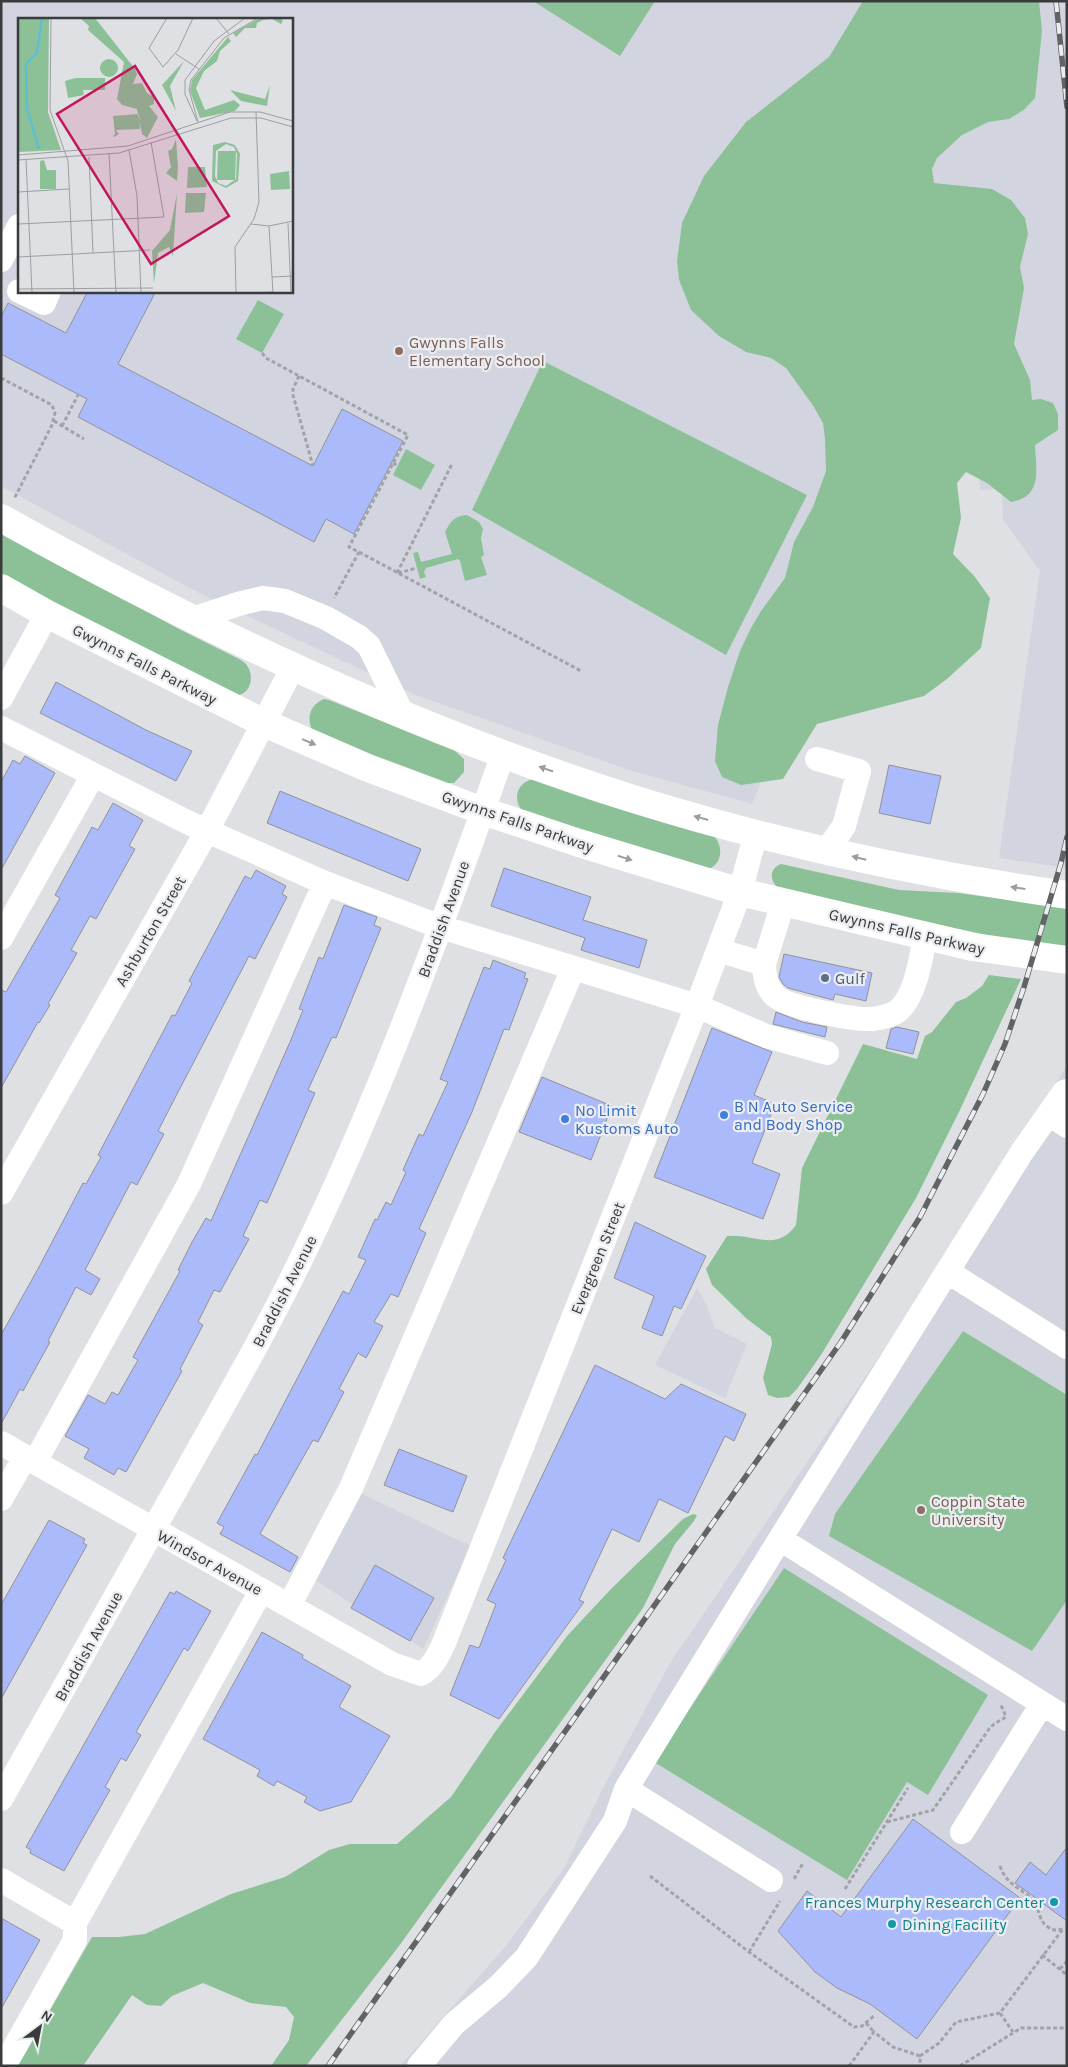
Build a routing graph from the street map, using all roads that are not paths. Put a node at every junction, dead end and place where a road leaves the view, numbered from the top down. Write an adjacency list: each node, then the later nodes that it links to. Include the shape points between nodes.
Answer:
1 (18, 228): 2 (street)
2 (1, 260)
3 (1, 283): 4 (street)
4 (18, 291)
5 (21, 292): 6 (street, via 44,303)
6 (49, 292)
7 (7, 509): 10 (main road, via 76,560)
8 (1, 588): 9 (main road, Gwynns Falls Parkway)
9 (47, 614): 12 (street); 14 (main road, Gwynns Falls Parkway)
10 (193, 619): 11 (main road); 13 (street, via 263,598 285,601 308,610 370,646)
11 (293, 667): 13 (main road); 14 (street, Ashburton Street)
12 (1, 698)
13 (403, 715): 16 (main road)
14 (264, 723): 19 (main road, Gwynns Falls Parkway, one-way to 19, via 368,768); 20 (street, Ashburton Street)
15 (1, 728): 18 (street)
16 (503, 754): 19 (street, Braddish Avenue); 21 (main road, one-way to 16, via 627,797)
17 (817, 758): 22 (street, via 859,771 844,826)
18 (93, 775): 20 (street); 29 (street)
19 (483, 811): 24 (main road, Gwynns Falls Parkway, one-way to 24); 27 (street, Braddish Avenue)
20 (207, 831): 23 (street); 38 (street, Ashburton Street)
21 (756, 833): 22 (main road); 24 (street, Evergreen Street)
22 (827, 850): 25 (main road, one-way to 22, via 985,884)
23 (325, 883): 27 (street); 42 (street, via 189,1184)
24 (740, 892): 26 (main road, Gwynns Falls Parkway); 30 (street, Evergreen Street)
25 (1067, 894)
26 (783, 902): 28 (main road, Gwynns Falls Parkway); 32 (street)
27 (441, 927): 33 (street); 44 (street, Braddish Avenue, via 381,1081 307,1248)
28 (925, 937): 31 (main road, Gwynns Falls Parkway); 32 (street, via 916,976 905,1003 899,1010 871,1019 787,1004 774,995 766,983)
29 (1, 938)
30 (718, 950): 32 (street); 34 (street, Evergreen Street)
31 (1067, 960)
32 (764, 964)
33 (573, 969): 34 (street); 47 (street, via 351,1488)
34 (697, 1006): 35 (street, via 766,1036); 48 (street, Evergreen Street, via 444,1643 430,1669)
35 (827, 1052)
36 (1067, 1091): 37 (street, via 1064,1092)
37 (1058, 1120): 39 (street, via 1022,1152)
38 (1, 1193)
39 (948, 1272): 40 (street); 45 (street)
40 (1067, 1347)
41 (1, 1443): 42 (street, Windsor Avenue)
42 (30, 1460): 43 (street); 44 (street, Windsor Avenue)
43 (1, 1499)
44 (153, 1530): 46 (street, Windsor Avenue); 52 (street, Braddish Avenue)
45 (780, 1539): 49 (street); 51 (street)
46 (261, 1591): 47 (street, Windsor Avenue); 56 (street)
47 (289, 1606): 48 (street, Windsor Avenue, via 392,1664)
48 (421, 1674)
49 (1042, 1704): 50 (street); 53 (street)
50 (1067, 1719)
51 (626, 1790): 55 (street); 58 (street, via 615,1821 526,1958 454,2024)
52 (1, 1799)
53 (962, 1832)
54 (1, 1880): 56 (street)
55 (783, 1885)
56 (76, 1923): 57 (street, via 75,1940)
57 (4, 2066)
58 (419, 2066)

